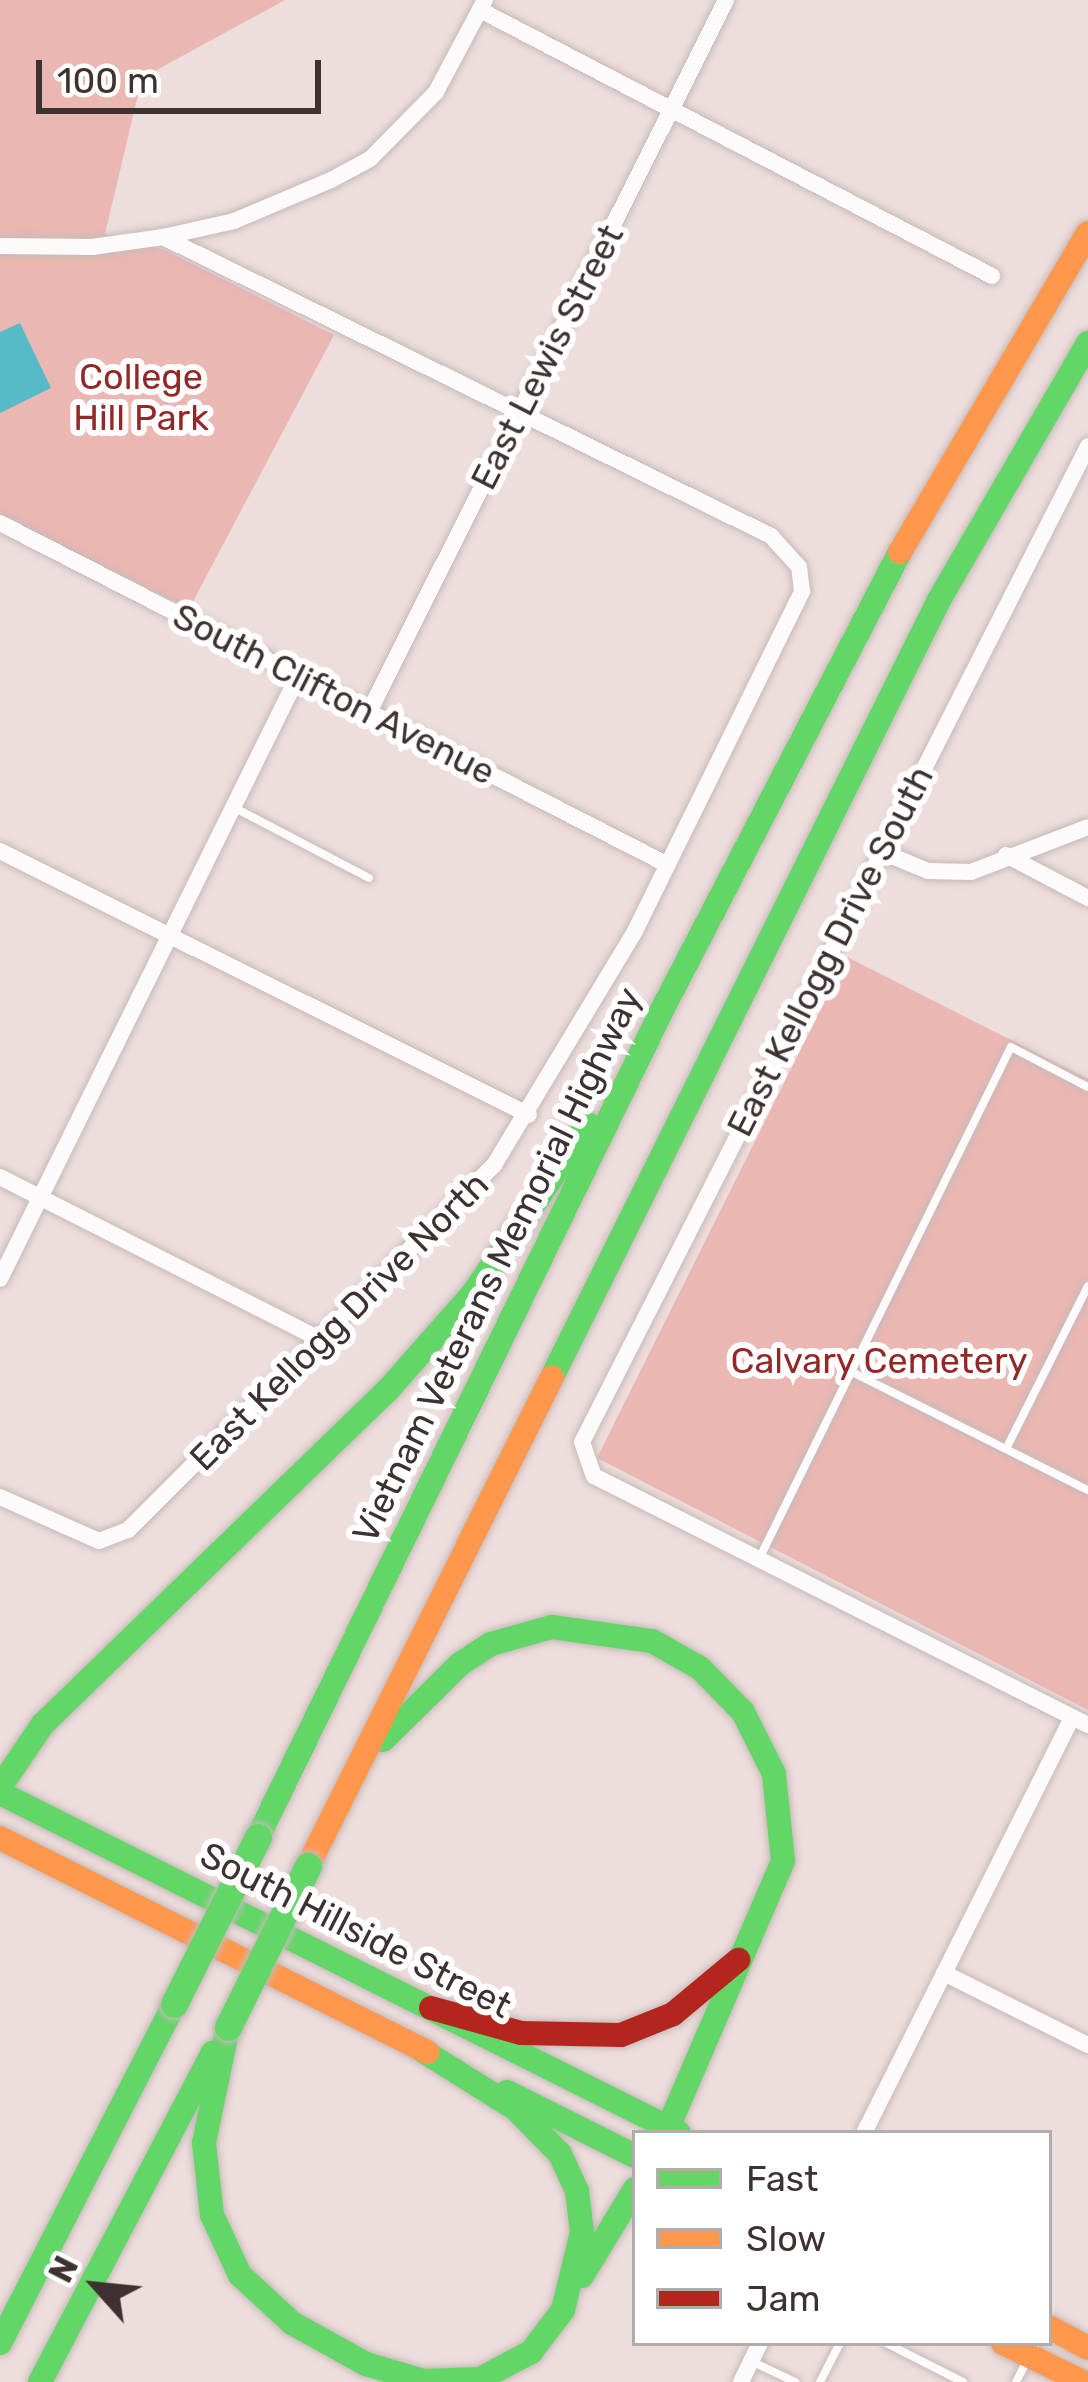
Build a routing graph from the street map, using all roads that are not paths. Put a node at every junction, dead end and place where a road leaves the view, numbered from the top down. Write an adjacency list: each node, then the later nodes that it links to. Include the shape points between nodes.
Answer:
1 (726, 0): 3 (street, East Lewis Street)
2 (482, 5): 3 (street); 5 (street, via 436,92 370,159 253,214)
3 (672, 109): 7 (street); 9 (street, East Lewis Street)
4 (1088, 233): 23 (main road, Vietnam Veterans Memorial Highway, via 907,538)
5 (163, 237): 6 (street, via 92,248); 9 (street)
6 (0, 246)
7 (992, 276)
8 (1088, 343): 39 (main road, via 939,600)
9 (519, 412): 13 (street, East Lewis Street); 19 (street, East Kellogg Drive North, via 771,536 794,562 802,591)
10 (1088, 446): 17 (street, East Kellogg Drive South)
11 (0, 523): 12 (street, South Clifton Avenue)
12 (296, 680): 13 (street, South Clifton Avenue); 14 (street)
13 (368, 714): 19 (street, South Clifton Avenue)
14 (233, 808): 20 (lane); 22 (street)
15 (1088, 827): 18 (street)
16 (0, 851): 22 (street)
17 (882, 852): 18 (street, via 928,872 971,872); 35 (street, East Kellogg Drive South, via 582,1442 594,1476)
18 (1006, 855): 21 (street)
19 (668, 865): 25 (street, East Kellogg Drive North)
20 (369, 878)
21 (1088, 898)
22 (170, 936): 25 (street); 27 (street)
23 (663, 1008): 37 (main road, via 474,1292 388,1390); 55 (main road, Vietnam Veterans Memorial Highway, bridge, via 258,1837)
24 (1088, 1087): 31 (lane, via 1011,1047)
25 (529, 1115): 30 (street, East Kellogg Drive North, via 494,1165)
26 (0, 1178): 27 (street)
27 (41, 1197): 28 (street); 30 (street)
28 (0, 1279)
29 (1088, 1286): 32 (lane)
30 (326, 1342): 34 (street, East Kellogg Drive North, via 128,1530 98,1541)
31 (852, 1372): 32 (lane); 35 (lane)
32 (1006, 1449): 33 (lane)
33 (1088, 1490)
34 (0, 1497)
35 (759, 1558): 36 (street)
36 (1080, 1721): 43 (street)
37 (43, 1724): 38 (main road); 40 (main road)
38 (0, 1744)
39 (356, 1773): 42 (main road, via 434,1683 491,1644 575,1626 652,1642 722,1687 762,1742 784,1826 778,1882); 45 (main road, bridge)
40 (0, 1790): 44 (main road, South Hillside Street)
41 (0, 1838): 47 (main road)
42 (759, 1931): 44 (main road, via 703,1995 621,2035 521,2033); 49 (main road)
43 (944, 1973): 46 (street); 50 (street)
44 (430, 2008): 48 (main road, South Hillside Street)
45 (228, 2027): 53 (main road, via 204,2143 212,2215 240,2275 292,2323 366,2365 423,2381 480,2379 531,2352); 67 (main road)
46 (1088, 2045)
47 (415, 2046): 51 (main road); 53 (main road, via 516,2109 560,2154 578,2191 582,2232)
48 (669, 2130)
49 (671, 2130)
50 (866, 2130)
51 (632, 2154)
52 (632, 2194): 53 (main road)
53 (562, 2310)
54 (1052, 2329): 59 (main road)
55 (0, 2343)
56 (759, 2346): 62 (street)
57 (838, 2346): 70 (lane)
58 (892, 2346): 61 (lane)
59 (1088, 2348)
60 (1033, 2349): 71 (lane); 72 (main road)
61 (902, 2351): 63 (lane); 64 (lane)
62 (751, 2362): 68 (street); 69 (lane)
63 (896, 2362)
64 (929, 2365): 65 (lane); 66 (lane)
65 (924, 2375)
66 (956, 2380)
67 (40, 2382)
68 (741, 2382)
69 (795, 2382)
70 (820, 2382)
71 (1016, 2382)
72 (1083, 2382)

